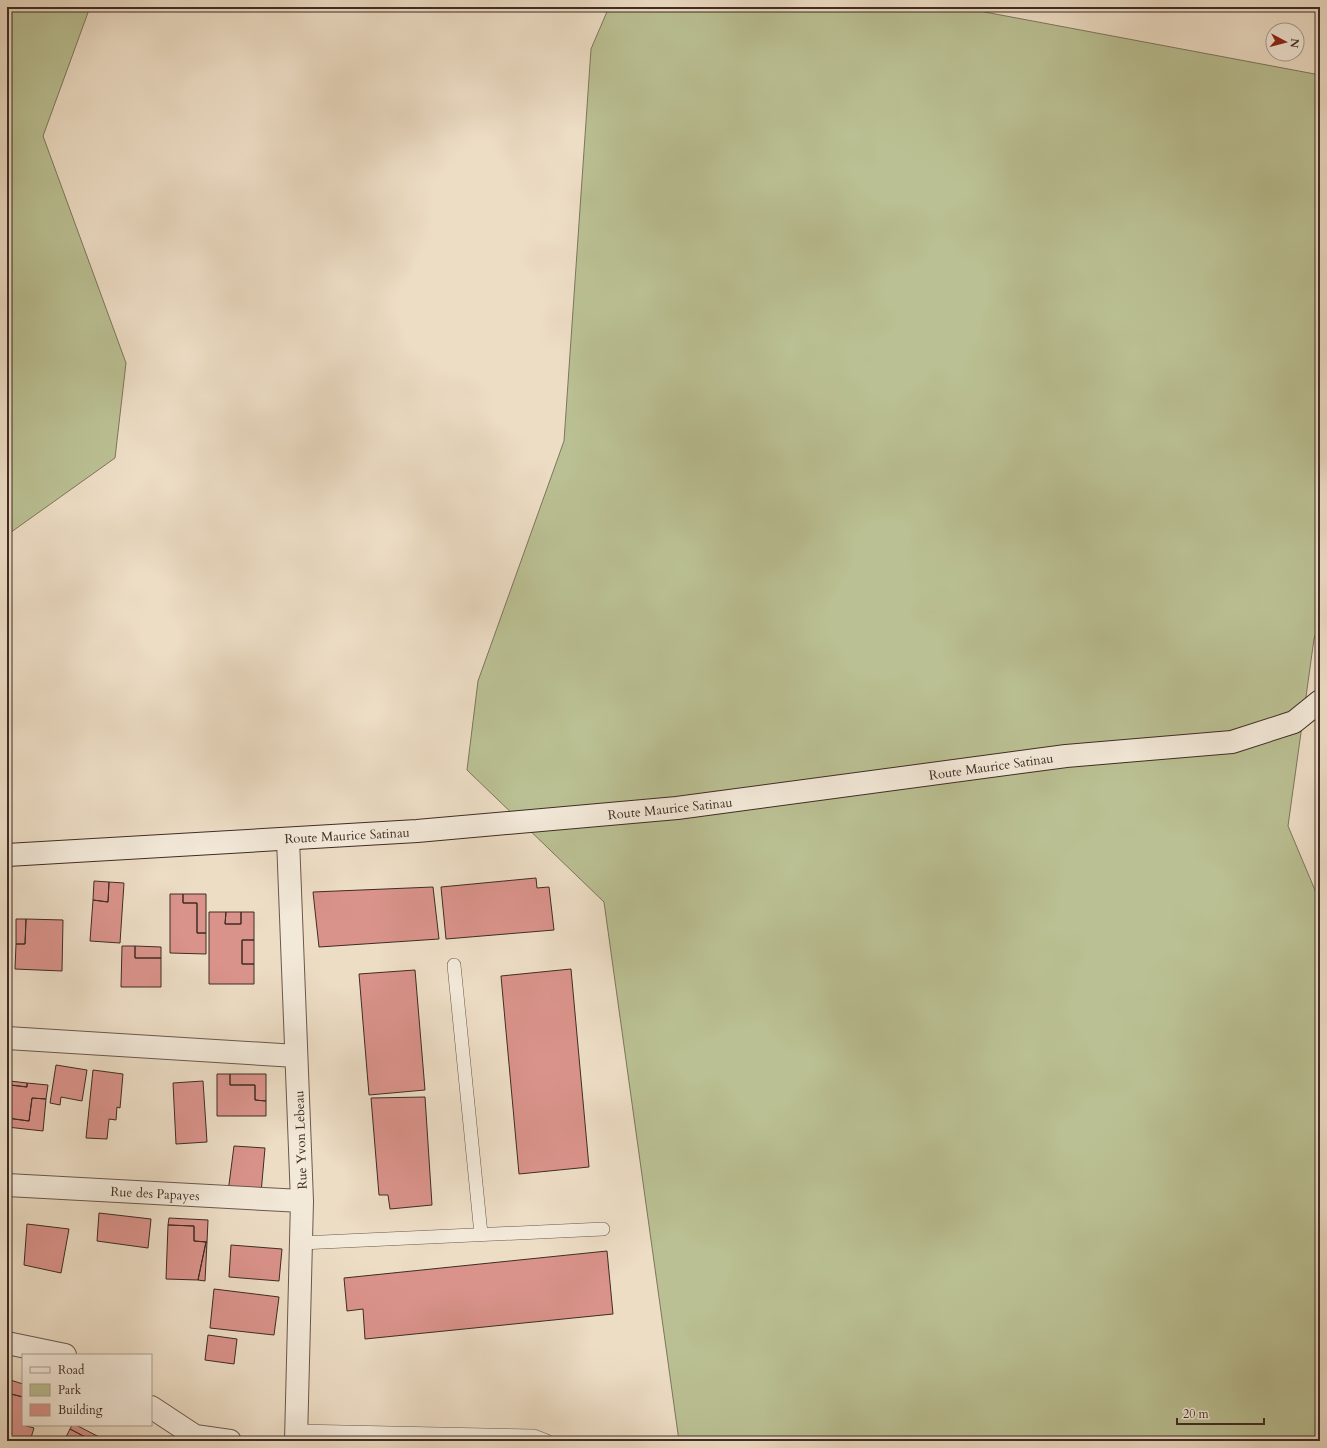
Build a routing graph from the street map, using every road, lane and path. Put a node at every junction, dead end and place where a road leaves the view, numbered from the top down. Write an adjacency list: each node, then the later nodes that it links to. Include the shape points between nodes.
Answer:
1 (1320, 701): 2 (street, Route Maurice Satinau, via 1294,722 1232,742 1066,756 677,808 425,831)
2 (288, 839): 3 (street, Route Maurice Satinau); 6 (street, Rue Yvon Lebeau)
3 (7, 855)
4 (454, 964): 10 (lane)
5 (7, 1038): 6 (street)
6 (296, 1056): 8 (street, Rue Yvon Lebeau)
7 (7, 1185): 8 (street, Rue des Papayes)
8 (302, 1201): 11 (street, Rue Yvon Lebeau)
9 (603, 1229): 10 (lane)
10 (481, 1234): 11 (lane)
11 (301, 1243): 15 (street, Rue Yvon Lebeau)
12 (7, 1343): 13 (street)
13 (60, 1354)
14 (152, 1408): 16 (street, via 195,1436)
15 (296, 1436): 17 (lane, via 534,1436)
16 (230, 1441)
17 (547, 1441)

